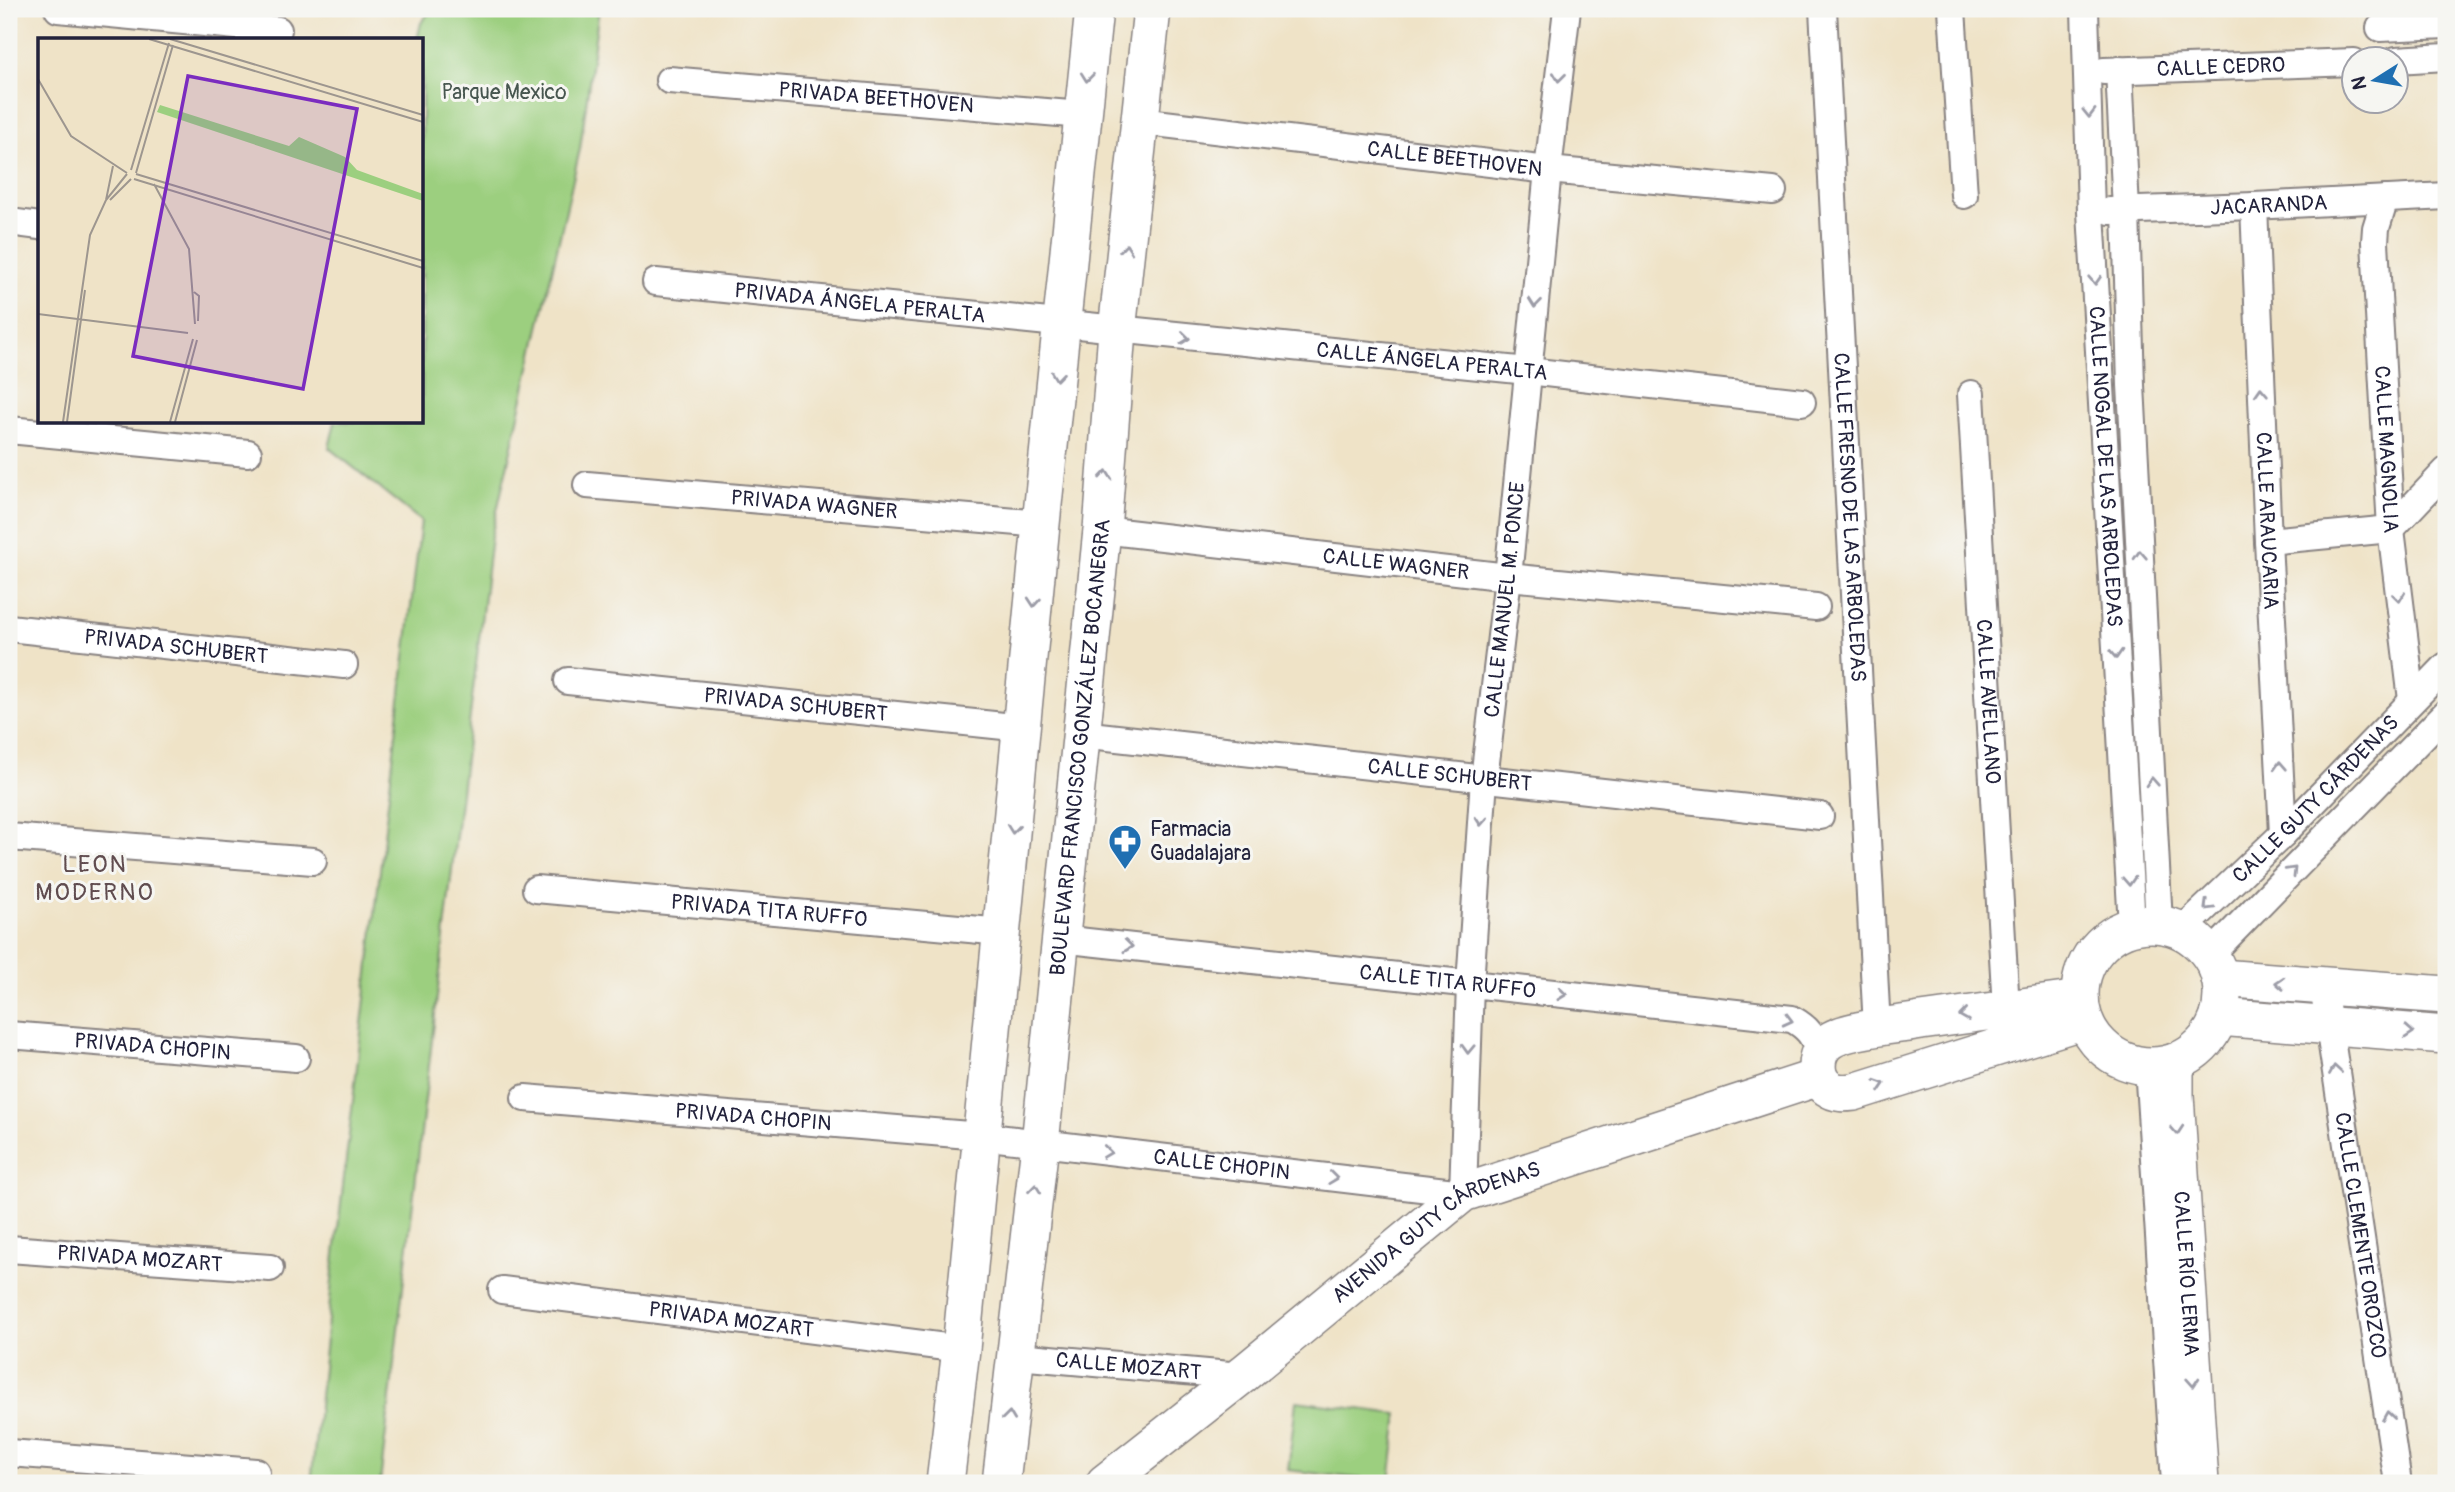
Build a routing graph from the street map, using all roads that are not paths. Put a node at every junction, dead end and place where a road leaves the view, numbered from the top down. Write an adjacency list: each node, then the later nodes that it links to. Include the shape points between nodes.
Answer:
1 (58, 9): 10 (street)
2 (1094, 9): 18 (main road, one-way to 18)
3 (1152, 9): 19 (main road, BOULEVARD FRANCISCO GONZÁLEZ BOCANEGRA)
4 (1567, 9): 20 (street, CALLE MANUEL M. PONCE, one-way to 20)
5 (1824, 9): 71 (street, CALLE FRESNO DE LAS ARBOLEDAS)
6 (1952, 9): 22 (street)
7 (2085, 9): 16 (street, CALLE NOGAL DE LAS ARBOLEDAS)
8 (2380, 18): 9 (street); 11 (street)
9 (2446, 25)
10 (278, 30)
11 (2381, 46)
12 (2446, 57): 13 (street)
13 (2410, 59)
14 (2340, 62): 15 (street, CALLE CEDRO)
15 (2119, 70): 16 (street, CALLE CEDRO); 26 (street, CALLE NOGAL DE LAS ARBOLEDAS)
16 (2088, 71): 27 (street, CALLE NOGAL DE LAS ARBOLEDAS, one-way to 27)
17 (669, 80): 18 (street, PRIVADA BEETHOVEN)
18 (1082, 115): 31 (main road)
19 (1139, 121): 20 (street, CALLE BEETHOVEN); 32 (main road, BOULEVARD FRANCISCO GONZÁLEZ BOCANEGRA, one-way to 19)
20 (1548, 170): 21 (street, CALLE BEETHOVEN); 33 (street, CALLE MANUEL M. PONCE, one-way to 33)
21 (1773, 191)
22 (1964, 195)
23 (2446, 196): 24 (street, JACARANDA)
24 (2385, 199): 25 (street, JACARANDA); 41 (street, CALLE MAGNOLIA, via 2375,242)
25 (2254, 206): 26 (street, JACARANDA); 43 (street, CALLE ARAUCARIA, one-way to 25)
26 (2126, 210): 27 (street, JACARANDA); 60 (street, CALLE NOGAL DE LAS ARBOLEDAS, one-way to 26)
27 (2091, 212): 60 (street, CALLE NOGAL DE LAS ARBOLEDAS, one-way to 60)
28 (9, 222): 29 (street)
29 (38, 226)
30 (656, 282): 31 (street, PRIVADA ÁNGELA PERALTA)
31 (1062, 324): 32 (street, CALLE ÁNGELA PERALTA); 40 (main road, one-way to 40)
32 (1117, 331): 33 (street, CALLE ÁNGELA PERALTA, one-way to 33); 42 (main road, BOULEVARD FRANCISCO GONZÁLEZ BOCANEGRA, one-way to 32)
33 (1528, 371): 35 (street, CALLE ÁNGELA PERALTA); 44 (street, CALLE MANUEL M. PONCE)
34 (1971, 394): 67 (street, CALLE AVELLANO)
35 (1802, 402)
36 (9, 430): 37 (street)
37 (248, 453)
38 (2446, 471): 41 (street)
39 (587, 485): 40 (street, PRIVADA WAGNER)
40 (1041, 524): 52 (main road, one-way to 52)
41 (2391, 529): 43 (street); 50 (street, CALLE MAGNOLIA, one-way to 50)
42 (1102, 530): 44 (street, CALLE WAGNER); 53 (main road, BOULEVARD FRANCISCO GONZÁLEZ BOCANEGRA)
43 (2268, 541): 56 (street, CALLE ARAUCARIA, one-way to 43)
44 (1508, 577): 45 (street, CALLE WAGNER); 54 (street, CALLE MANUEL M. PONCE)
45 (1816, 607)
46 (9, 628): 47 (street, PRIVADA SCHUBERT)
47 (344, 665)
48 (2446, 666): 50 (street, CALLE GUTY CÁRDENAS)
49 (568, 681): 52 (street, PRIVADA SCHUBERT)
50 (2412, 700): 56 (street, CALLE GUTY CÁRDENAS)
51 (2446, 713): 63 (street, CALLE GUTY CÁRDENAS, one-way to 51)
52 (1022, 736): 53 (main road); 61 (main road, one-way to 61)
53 (1081, 742): 54 (street, CALLE SCHUBERT); 62 (main road, BOULEVARD FRANCISCO GONZÁLEZ BOCANEGRA)
54 (1484, 779): 55 (street, CALLE SCHUBERT); 64 (street, CALLE MANUEL M. PONCE, one-way to 64)
55 (1820, 816)
56 (2283, 834): 60 (street, CALLE GUTY CÁRDENAS, one-way to 60)
57 (9, 837): 58 (street)
58 (313, 861)
59 (536, 889): 61 (street, PRIVADA TITA RUFFO)
60 (2158, 927): 63 (main road, via 2198,941); 68 (main road, via 2114,933 2094,953 2081,979)
61 (1002, 932): 78 (main road)
62 (1060, 939): 64 (street, CALLE TITA RUFFO, one-way to 64); 79 (main road, BOULEVARD FRANCISCO GONZÁLEZ BOCANEGRA)
63 (2215, 967): 65 (main road, one-way to 63); 69 (main road, via 2222,998)
64 (1470, 984): 75 (street, CALLE TITA RUFFO, one-way to 75, via 1792,1019 1812,1034); 80 (street, CALLE MANUEL M. PONCE, one-way to 80)
65 (2323, 986): 66 (main road); 70 (street, CALLE CLEMENTE OROZCO)
66 (2446, 995)
67 (2006, 1009): 68 (main road, AVENIDA GUTY CÁRDENAS); 71 (main road, AVENIDA GUTY CÁRDENAS, one-way to 71)
68 (2082, 1009): 75 (main road, one-way to 68, via 1827,1088 1854,1092); 76 (main road, via 2099,1044 2121,1060)
69 (2219, 1017): 70 (main road); 76 (main road, via 2194,1052)
70 (2329, 1027): 73 (main road, one-way to 73); 94 (street, CALLE CLEMENTE OROZCO, one-way to 70)
71 (1877, 1028): 75 (main road, AVENIDA GUTY CÁRDENAS, via 1828,1041)
72 (9, 1035): 74 (street, PRIVADA CHOPIN)
73 (2446, 1035)
74 (296, 1058)
75 (1819, 1064): 80 (main road, AVENIDA GUTY CÁRDENAS)
76 (2162, 1064): 92 (street, CALLE RÍO LERMA); 93 (main road, CALLE RÍO LERMA, one-way to 93, via 2175,1095)
77 (525, 1098): 78 (street, PRIVADA CHOPIN)
78 (981, 1136): 79 (street, CALLE CHOPIN); 84 (main road)
79 (1040, 1144): 80 (street, CALLE CHOPIN, one-way to 80); 85 (main road, BOULEVARD FRANCISCO GONZÁLEZ BOCANEGRA, one-way to 79)
80 (1463, 1193): 86 (main road, AVENIDA GUTY CÁRDENAS)
81 (9, 1249): 82 (street, PRIVADA MOZART)
82 (270, 1268)
83 (502, 1290): 84 (street, PRIVADA MOZART)
84 (961, 1349): 89 (main road)
85 (1017, 1356): 86 (street, CALLE MOZART); 90 (main road, BOULEVARD FRANCISCO GONZÁLEZ BOCANEGRA, one-way to 85)
86 (1241, 1376): 91 (main road, AVENIDA GUTY CÁRDENAS)
87 (9, 1453): 88 (street)
88 (256, 1472)
89 (945, 1483)
90 (1001, 1483)
91 (1105, 1483)
92 (2175, 1483)
93 (2200, 1483)
94 (2398, 1483)

